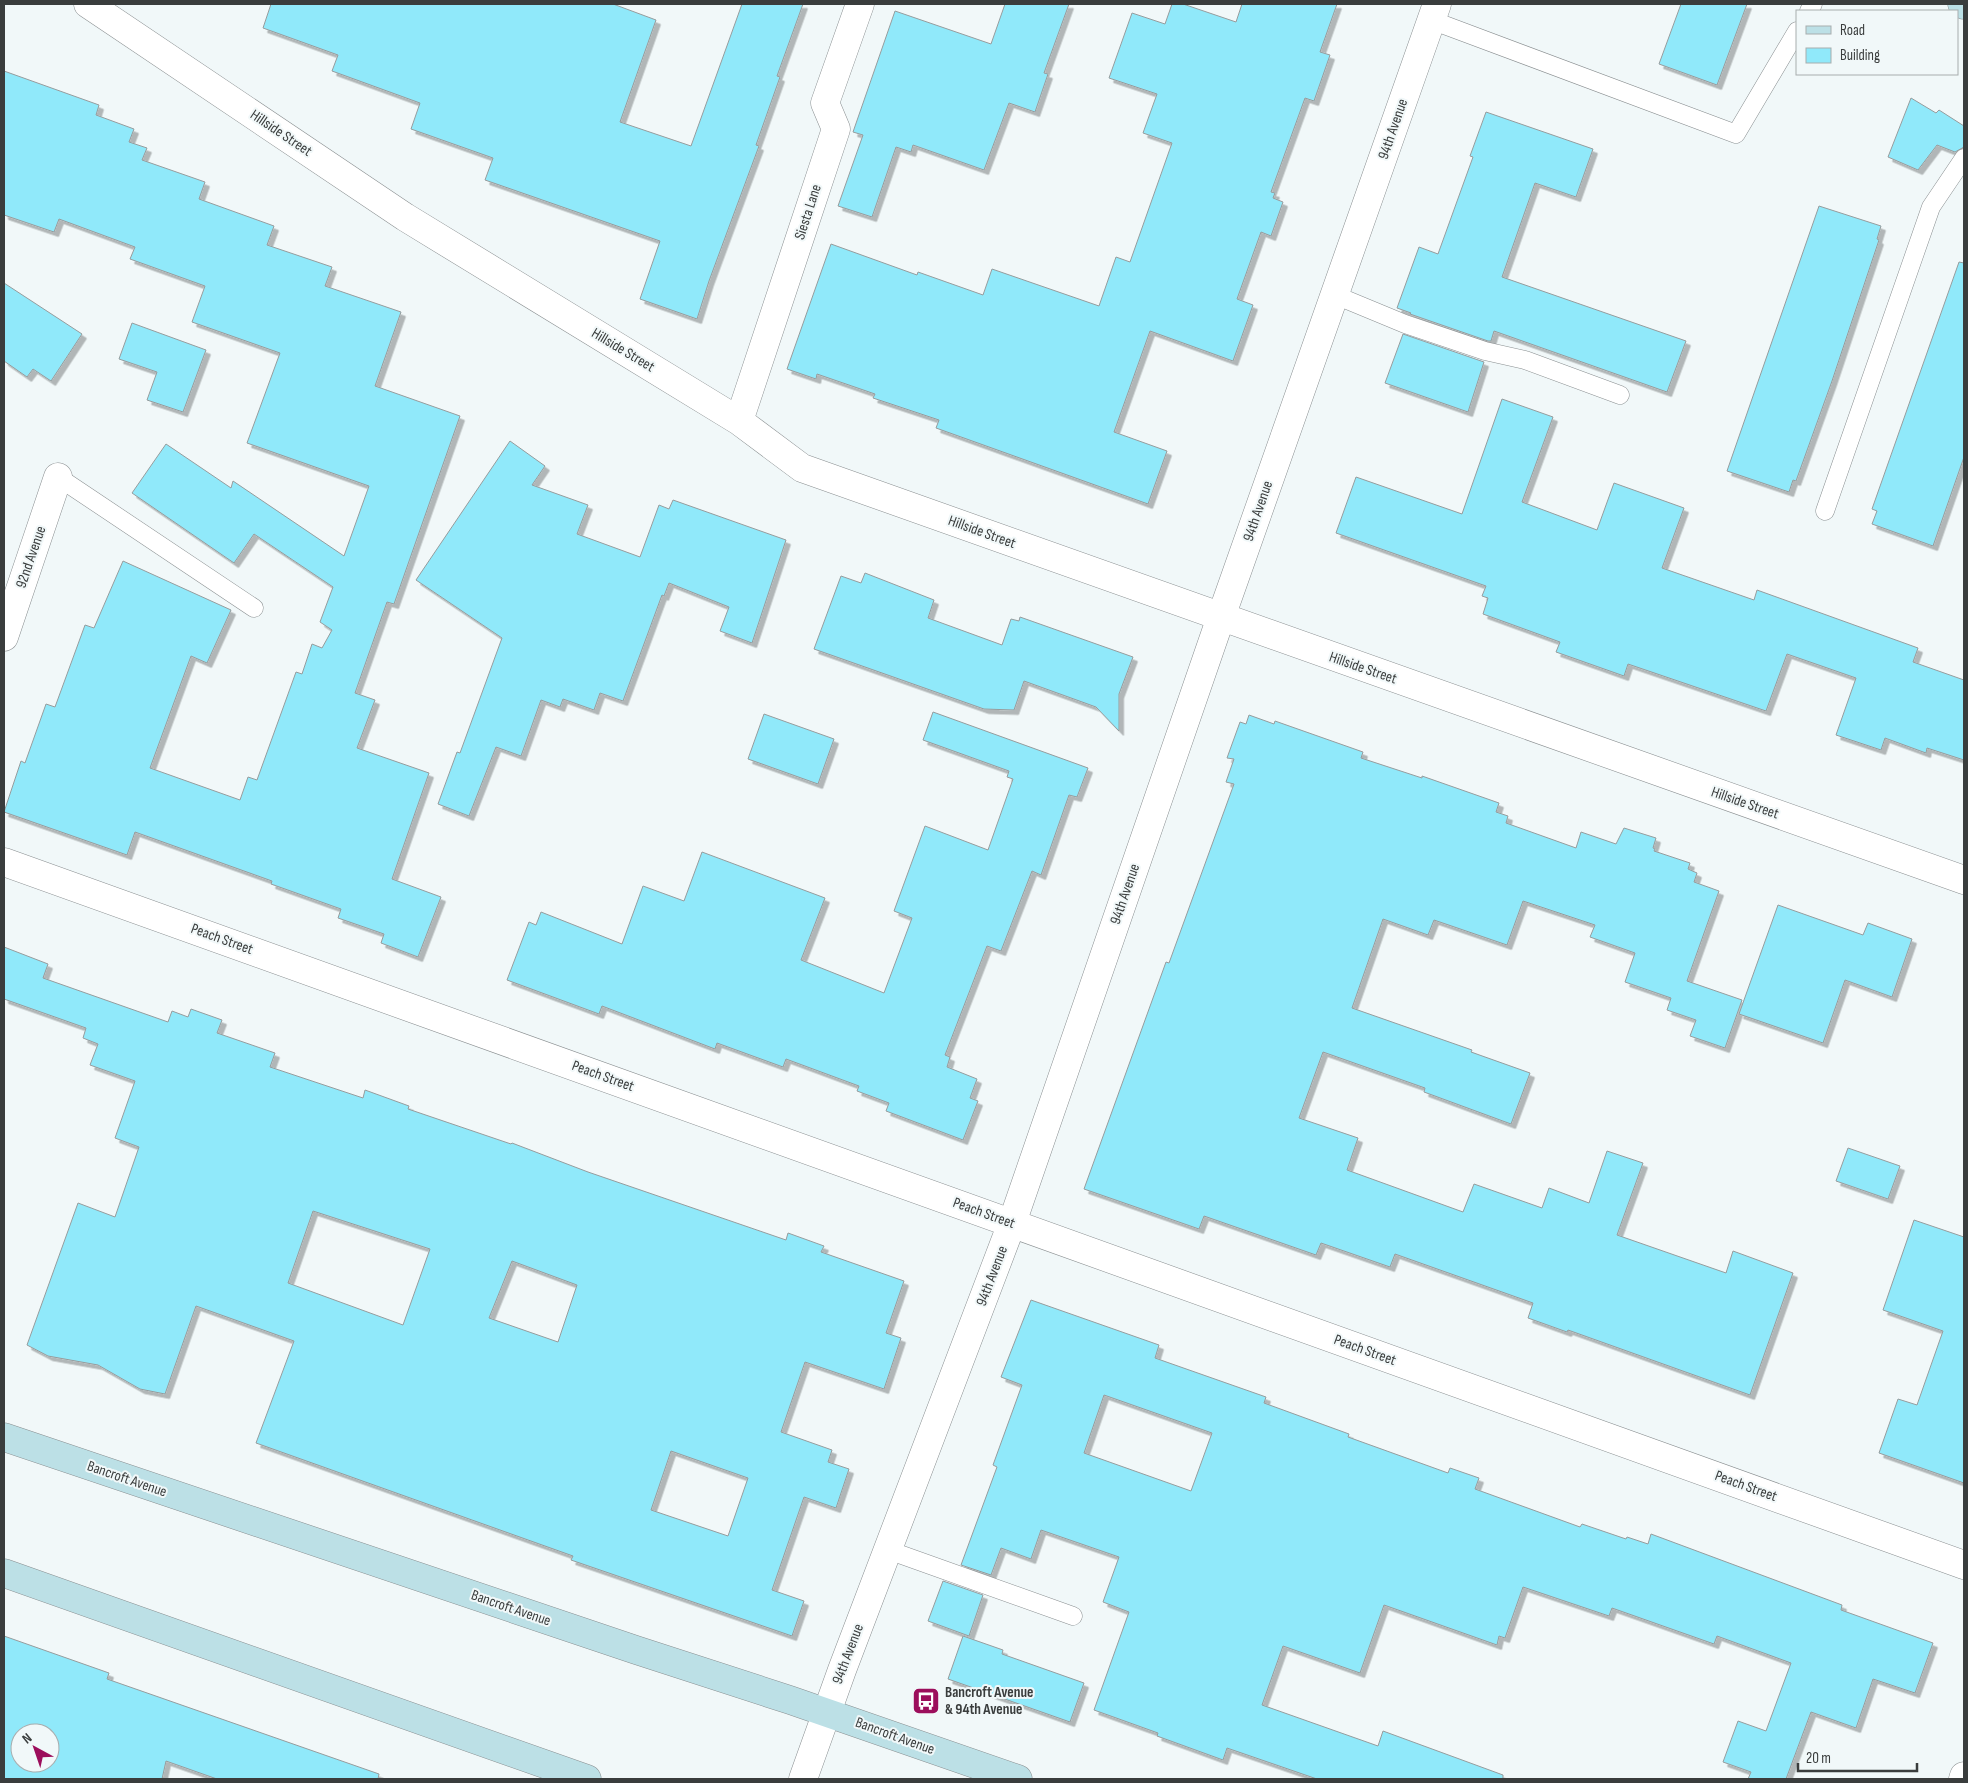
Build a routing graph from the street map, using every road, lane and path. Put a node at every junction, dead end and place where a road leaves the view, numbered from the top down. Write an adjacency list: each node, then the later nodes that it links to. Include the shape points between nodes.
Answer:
1 (88, 4): 8 (street, Hillside Street, via 406,217)
2 (860, 4): 8 (street, Siesta Lane, via 825,103 836,129)
3 (1434, 12): 4 (lane, via 1736,134); 6 (street, 94th Avenue)
4 (1796, 33)
5 (1964, 158): 10 (lane, via 1931,207)
6 (1334, 295): 7 (lane, via 1405,324 1485,351 1526,360); 12 (street, 94th Avenue)
7 (1620, 395)
8 (739, 421): 12 (street, Hillside Street, via 802,468)
9 (58, 477): 11 (lane); 13 (street, 92nd Avenue)
10 (1825, 511)
11 (254, 608)
12 (1221, 617): 15 (street, Hillside Street); 16 (street, 94th Avenue)
13 (4, 637)
14 (4, 862): 16 (street, Peach Street)
15 (1964, 880)
16 (1012, 1223): 18 (street, 94th Avenue); 19 (street, Peach Street)
17 (4, 1437): 22 (main road, Bancroft Avenue)
18 (888, 1550): 21 (lane); 22 (street, 94th Avenue)
19 (1964, 1565)
20 (4, 1573): 23 (main road)
21 (1072, 1616)
22 (826, 1712): 24 (street, 94th Avenue); 25 (main road, Bancroft Avenue)
23 (587, 1779)
24 (803, 1779)
25 (1018, 1779)

